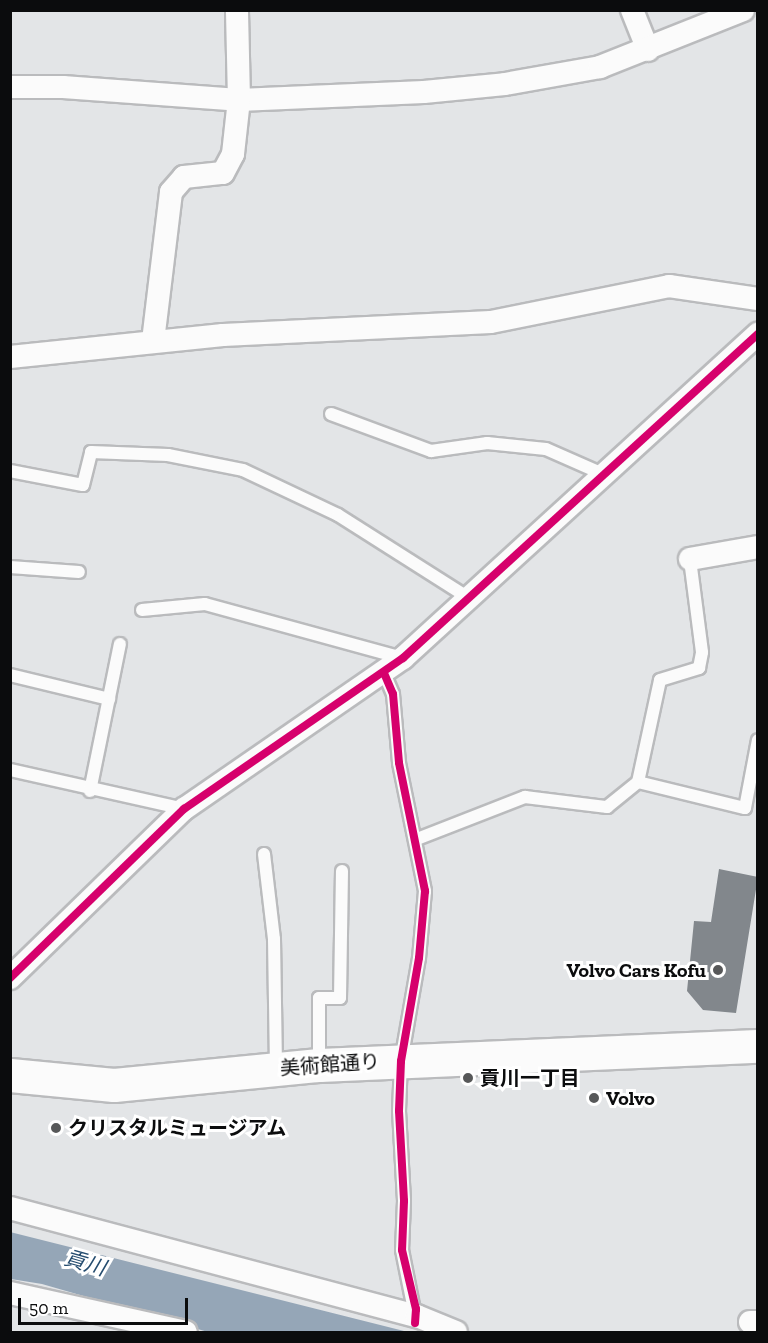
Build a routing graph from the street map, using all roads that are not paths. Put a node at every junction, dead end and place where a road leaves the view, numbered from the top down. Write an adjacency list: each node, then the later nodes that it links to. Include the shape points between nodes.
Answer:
1 (237, 10): 8 (street)
2 (632, 10): 6 (street)
3 (750, 10): 4 (street)
4 (758, 11)
5 (730, 13): 6 (street)
6 (648, 50): 8 (street, via 600,67 505,84 424,92)
7 (10, 87): 8 (street, via 63,87)
8 (239, 100): 11 (street, via 233,154 223,173 184,177 171,192)
9 (758, 298): 11 (street, via 669,286 491,322)
10 (758, 334): 15 (street)
11 (153, 341): 12 (street)
12 (10, 357)
13 (331, 414): 15 (lane, via 431,451 487,443 546,449)
14 (10, 471): 20 (lane, via 83,484 91,452 168,455 243,470 338,515)
15 (605, 475): 20 (street)
16 (758, 547): 17 (street)
17 (690, 559): 29 (lane, via 702,652 699,668 660,680)
18 (10, 567): 19 (lane)
19 (79, 572)
20 (469, 598): 23 (street)
21 (142, 610): 23 (lane, via 205,604)
22 (120, 644): 26 (lane)
23 (403, 658): 24 (street)
24 (384, 673): 31 (street); 32 (lane, via 393,694 399,763)
25 (10, 675): 26 (lane)
26 (109, 699): 30 (lane)
27 (758, 740): 29 (lane, via 745,808)
28 (10, 770): 30 (lane)
29 (638, 782): 32 (lane, via 606,807 525,797)
30 (90, 791): 31 (lane)
31 (184, 809): 35 (street)
32 (417, 839): 37 (lane, via 425,891 419,958)
33 (264, 854): 39 (lane, via 274,939)
34 (342, 871): 38 (lane, via 340,998 319,998)
35 (10, 978)
36 (758, 1046): 37 (highway, 美術館通り)
37 (401, 1061): 38 (highway, 美術館通り); 43 (lane, via 402,1250)
38 (319, 1065): 39 (highway, 美術館通り)
39 (276, 1068): 40 (highway, 美術館通り, via 114,1085)
40 (10, 1075)
41 (10, 1208): 43 (street)
42 (10, 1293): 44 (street)
43 (415, 1324): 45 (street)
44 (186, 1332)
45 (456, 1332)

